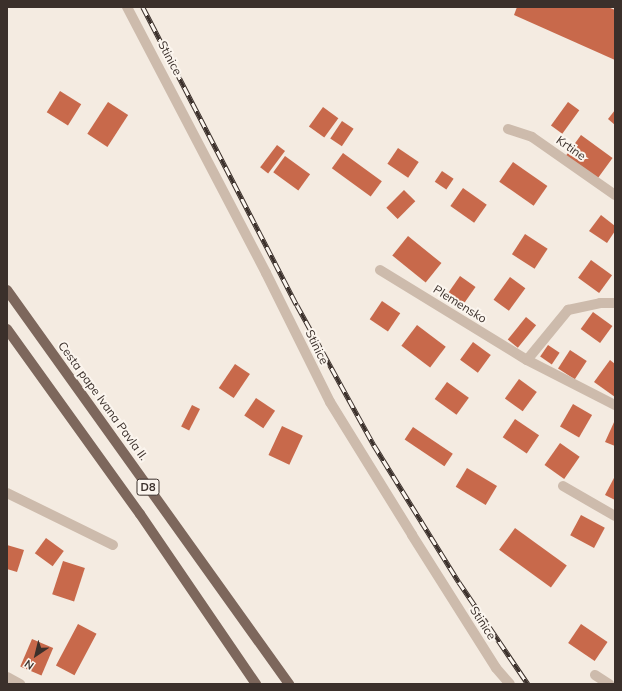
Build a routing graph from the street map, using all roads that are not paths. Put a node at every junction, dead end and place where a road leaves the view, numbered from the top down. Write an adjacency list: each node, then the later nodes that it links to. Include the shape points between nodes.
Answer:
1 (127, 7): 19 (street, Stinice, via 221,184 330,402 496,668)
2 (508, 129): 3 (street, Krtine, via 532,137)
3 (615, 195)
4 (380, 270): 8 (street, Plemensko)
5 (7, 290): 18 (main road, Cesta pape Ivana Pavla II. / D8)
6 (615, 303): 8 (street, via 600,303 568,310)
7 (7, 329): 17 (main road, D8, via 140,514)
8 (527, 360): 9 (street, Plemensko)
9 (615, 405)
10 (563, 486): 12 (street)
11 (7, 493): 13 (street)
12 (615, 516)
13 (113, 545)
14 (595, 675): 20 (street)
15 (7, 677): 16 (street)
16 (20, 684)
17 (256, 684)
18 (289, 684)
19 (510, 684)
20 (609, 684)

